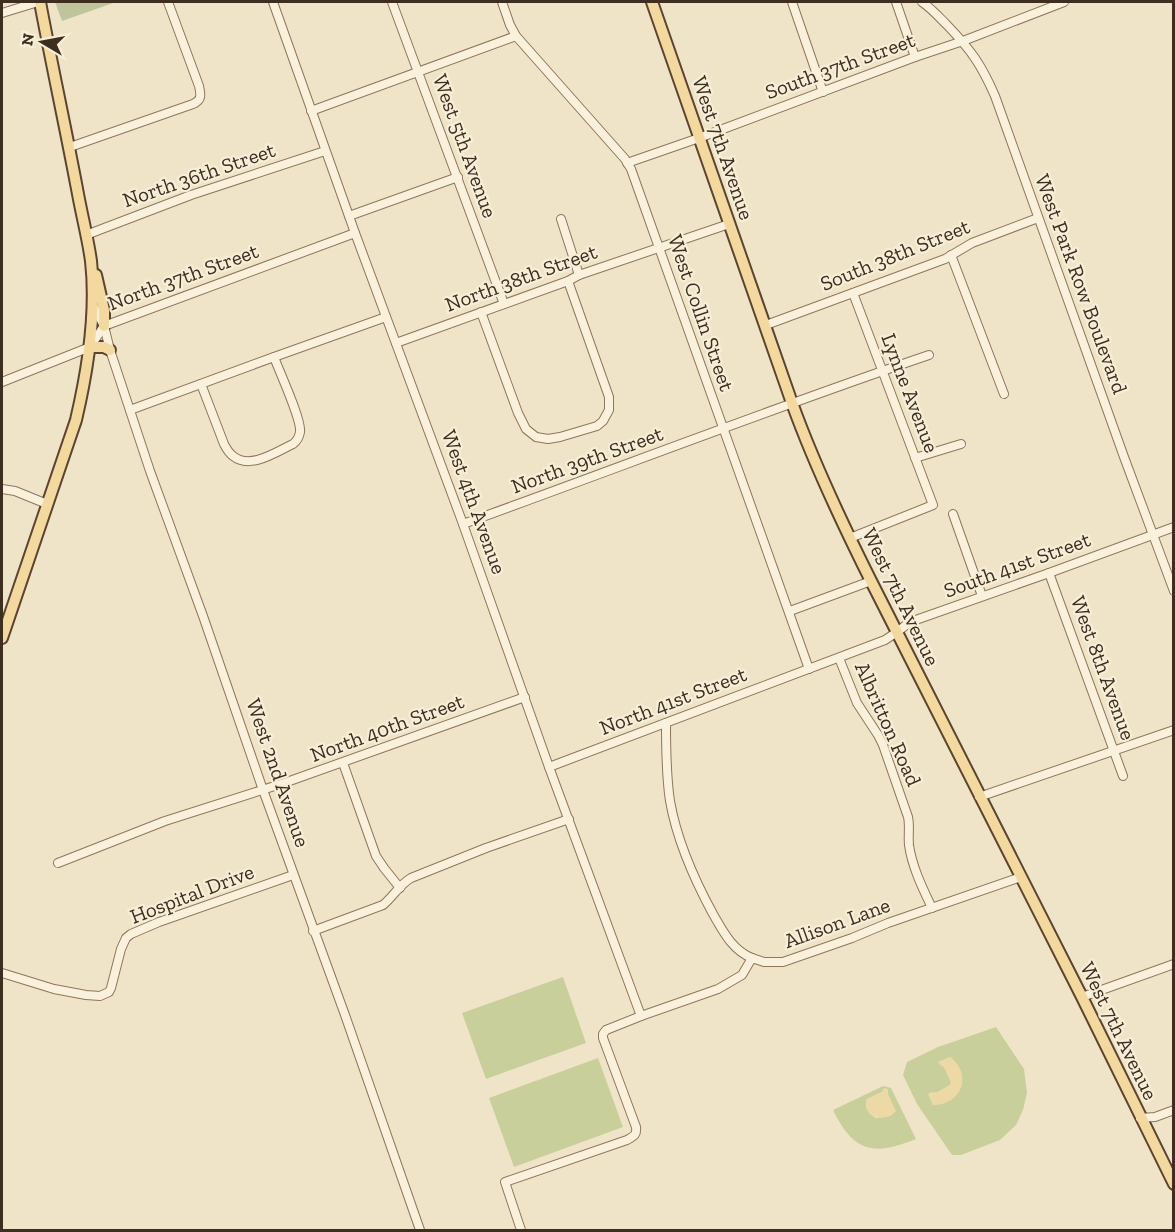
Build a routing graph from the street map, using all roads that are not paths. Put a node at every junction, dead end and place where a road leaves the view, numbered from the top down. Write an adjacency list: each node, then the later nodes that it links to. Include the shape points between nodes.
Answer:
1 (39, 2): 11 (street); 19 (main road)
2 (168, 2): 19 (street, via 199,87 197,103)
3 (273, 2): 17 (street, West 4th Avenue)
4 (392, 2): 15 (street, West 5th Avenue)
5 (502, 2): 12 (street, West Collin Street)
6 (652, 2): 18 (main road, West 7th Avenue)
7 (792, 2): 16 (street)
8 (896, 2): 14 (street)
9 (1065, 2): 13 (street, South 37th Street)
10 (925, 3): 13 (street, West Park Row Boulevard)
11 (2, 13)
12 (516, 36): 15 (street); 21 (street, West Collin Street)
13 (963, 41): 14 (street, South 37th Street); 24 (street, West Park Row Boulevard, via 995,96)
14 (915, 57): 16 (street, South 37th Street)
15 (418, 71): 17 (street); 22 (street, West 5th Avenue)
16 (824, 92): 18 (street, South 37th Street)
17 (311, 111): 20 (street, West 4th Avenue)
18 (699, 138): 21 (street, South 37th Street); 26 (main road, West 7th Avenue)
19 (70, 147): 28 (main road)
20 (325, 151): 23 (street, West 4th Avenue); 28 (street, North 36th Street)
21 (627, 163): 29 (street, West Collin Street)
22 (458, 177): 23 (street); 35 (street, West 5th Avenue)
23 (349, 216): 27 (street, West 4th Avenue)
24 (1038, 218): 30 (street, South 38th Street); 60 (street, West Park Row Boulevard)
25 (561, 219): 32 (street)
26 (729, 224): 29 (street); 39 (main road, West 7th Avenue)
27 (355, 233): 38 (street, West 4th Avenue); 40 (street, North 37th Street)
28 (86, 235): 31 (main road)
29 (659, 248): 32 (street, North 38th Street); 52 (street, West Collin Street)
30 (951, 255): 34 (street, South 38th Street); 49 (street)
31 (91, 261): 36 (main road); 40 (main road, via 104,310)
32 (579, 275): 33 (street, North 38th Street)
33 (568, 281): 35 (street, North 38th Street); 37 (street, via 609,397 609,410 603,422 592,428 548,439 536,437 526,429)
34 (853, 293): 39 (street, South 38th Street); 46 (street, Lynne Avenue)
35 (504, 304): 37 (street, North 38th Street)
36 (93, 305): 40 (street, West 2nd Avenue); 42 (main road)
37 (481, 312): 41 (street, North 38th Street)
38 (386, 317): 41 (street, West 4th Avenue); 45 (street)
39 (766, 325): 50 (main road, West 7th Avenue)
40 (104, 326): 42 (street, North 37th Street); 43 (street, West 2nd Avenue)
41 (396, 344): 58 (street, West 4th Avenue)
42 (90, 347): 43 (main road); 47 (street); 56 (main road, via 76,420)
43 (110, 350): 51 (street, West 2nd Avenue)
44 (929, 355): 46 (street, North 39th Street)
45 (274, 357): 48 (street); 48 (street, via 300,435 293,444 259,459 243,461 228,451)
46 (883, 371): 50 (street, North 39th Street); 54 (street, Lynne Avenue)
47 (2, 382)
48 (201, 384): 51 (street)
49 (1004, 394)
50 (792, 403): 52 (street, North 39th Street); 61 (main road, West 7th Avenue)
51 (130, 410): 78 (street, West 2nd Avenue)
52 (723, 429): 58 (street, North 39th Street); 66 (street, West Collin Street)
53 (961, 444): 54 (street)
54 (915, 458): 61 (street, Lynne Avenue, via 933,506)
55 (2, 489): 56 (street)
56 (47, 504): 68 (main road)
57 (953, 514): 65 (street)
58 (463, 524): 71 (street, West 4th Avenue)
59 (1173, 527): 60 (street, South 41st Street)
60 (1153, 535): 62 (street, South 41st Street); 64 (street, West Park Row Boulevard)
61 (850, 538): 63 (main road, West 7th Avenue)
62 (1048, 573): 65 (street, South 41st Street); 74 (street, West 8th Avenue)
63 (871, 581): 66 (street); 67 (main road, West 7th Avenue)
64 (1173, 591)
65 (982, 596): 67 (street, South 41st Street, via 910,622)
66 (790, 611): 70 (street, West Collin Street)
67 (897, 632): 69 (street, South 41st Street); 79 (main road, West 7th Avenue)
68 (2, 638)
69 (839, 658): 70 (street, South 41st Street); 85 (street, Albritton Road, via 857,703 883,745 908,817 913,862)
70 (809, 669): 72 (street, North 41st Street)
71 (525, 697): 75 (street, North 40th Street); 76 (street, West 4th Avenue)
72 (666, 723): 76 (street, North 41st Street); 87 (street, via 670,802 690,869 726,936)
73 (1173, 730): 74 (street)
74 (1114, 749): 77 (street, West 8th Avenue); 79 (street)
75 (343, 763): 78 (street, North 40th Street); 84 (street, via 376,856)
76 (549, 767): 80 (street, West 4th Avenue)
77 (1123, 776)
78 (263, 790): 81 (street, North 40th Street, via 165,821); 82 (street, West 2nd Avenue)
79 (979, 797): 83 (main road, West 7th Avenue)
80 (569, 819): 84 (street, via 421,874); 91 (street, West 4th Avenue)
81 (58, 863)
82 (293, 875): 86 (street, West 2nd Avenue); 89 (street, Hospital Drive, via 131,934 121,949 111,988 104,995 54,989)
83 (1021, 877): 85 (street, Allison Lane); 90 (main road, West 7th Avenue)
84 (400, 888): 86 (street, via 383,905)
85 (932, 908): 87 (street, Allison Lane, via 783,962)
86 (313, 931): 95 (street, West 2nd Avenue)
87 (752, 958): 91 (street, via 742,975 718,989)
88 (1173, 964): 90 (street)
89 (2, 973)
90 (1082, 997): 93 (main road, West 7th Avenue)
91 (641, 1016): 96 (street, via 603,1034 636,1127 635,1135 505,1182)
92 (1173, 1110): 93 (street)
93 (1140, 1118): 94 (main road, West 7th Avenue)
94 (1173, 1184)
95 (420, 1230)
96 (521, 1230)

